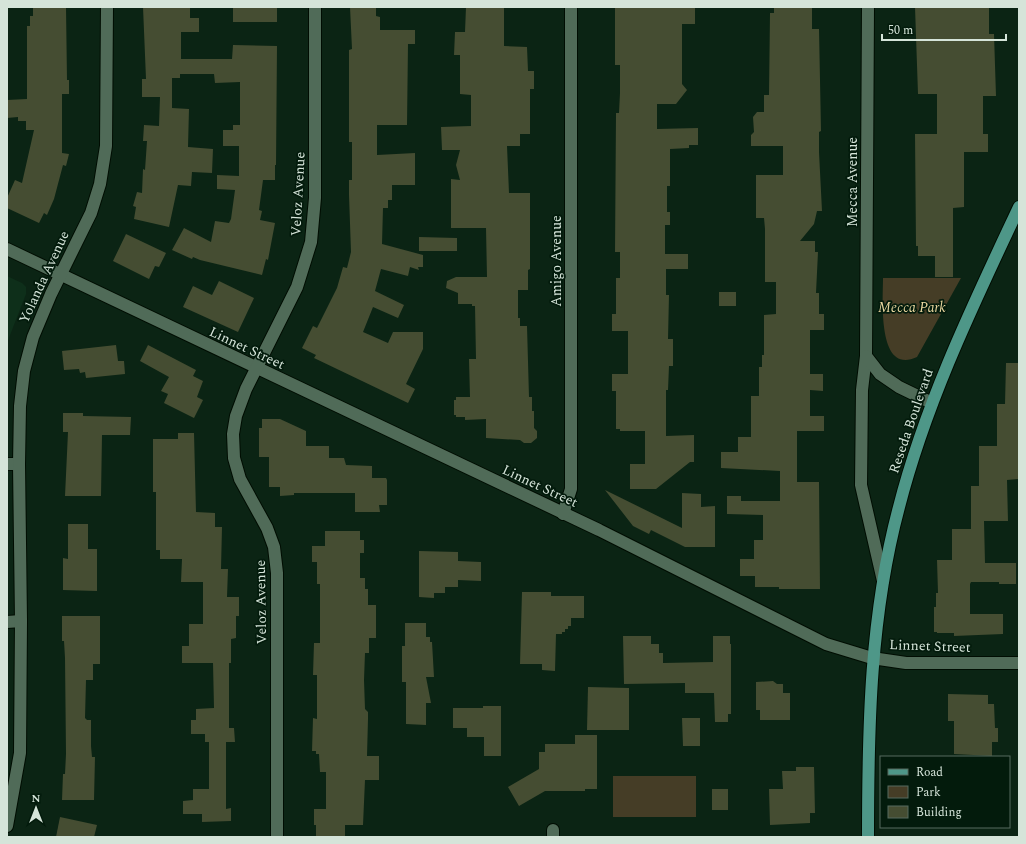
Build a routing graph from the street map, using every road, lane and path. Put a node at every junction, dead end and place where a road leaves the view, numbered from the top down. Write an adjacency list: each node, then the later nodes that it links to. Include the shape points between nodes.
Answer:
1 (107, 7): 7 (street, Yolanda Avenue, via 106,146 100,184 91,213)
2 (315, 7): 9 (street, Veloz Avenue, via 315,198 310,242 297,287)
3 (571, 7): 12 (street, Amigo Avenue, via 571,489)
4 (868, 7): 8 (street, Mecca Avenue)
5 (1019, 207): 10 (main road, Reseda Boulevard, via 967,317)
6 (7, 249): 7 (street, Linnet Street)
7 (62, 275): 9 (street, Linnet Street); 11 (street, Yolanda Avenue, via 33,337 24,371)
8 (866, 356): 10 (street, via 880,374 899,387); 13 (street, Mecca Avenue, via 862,390 861,485)
9 (256, 369): 12 (street, Linnet Street); 19 (street, Veloz Avenue, via 236,416 233,434 234,458 240,479 267,528 274,547 277,573)
10 (932, 403): 13 (main road, Reseda Boulevard, via 898,508)
11 (13, 464): 14 (street, Yolanda Avenue)
12 (563, 514): 16 (street, Linnet Street, via 826,644)
13 (883, 580): 16 (main road, Reseda Boulevard)
14 (21, 621): 15 (street); 18 (street, Yolanda Avenue, via 20,753)
15 (7, 622)
16 (872, 658): 17 (street, Linnet Street, via 906,663); 20 (main road, Reseda Boulevard)
17 (1019, 663)
18 (7, 826)
19 (278, 837)
20 (868, 837)

